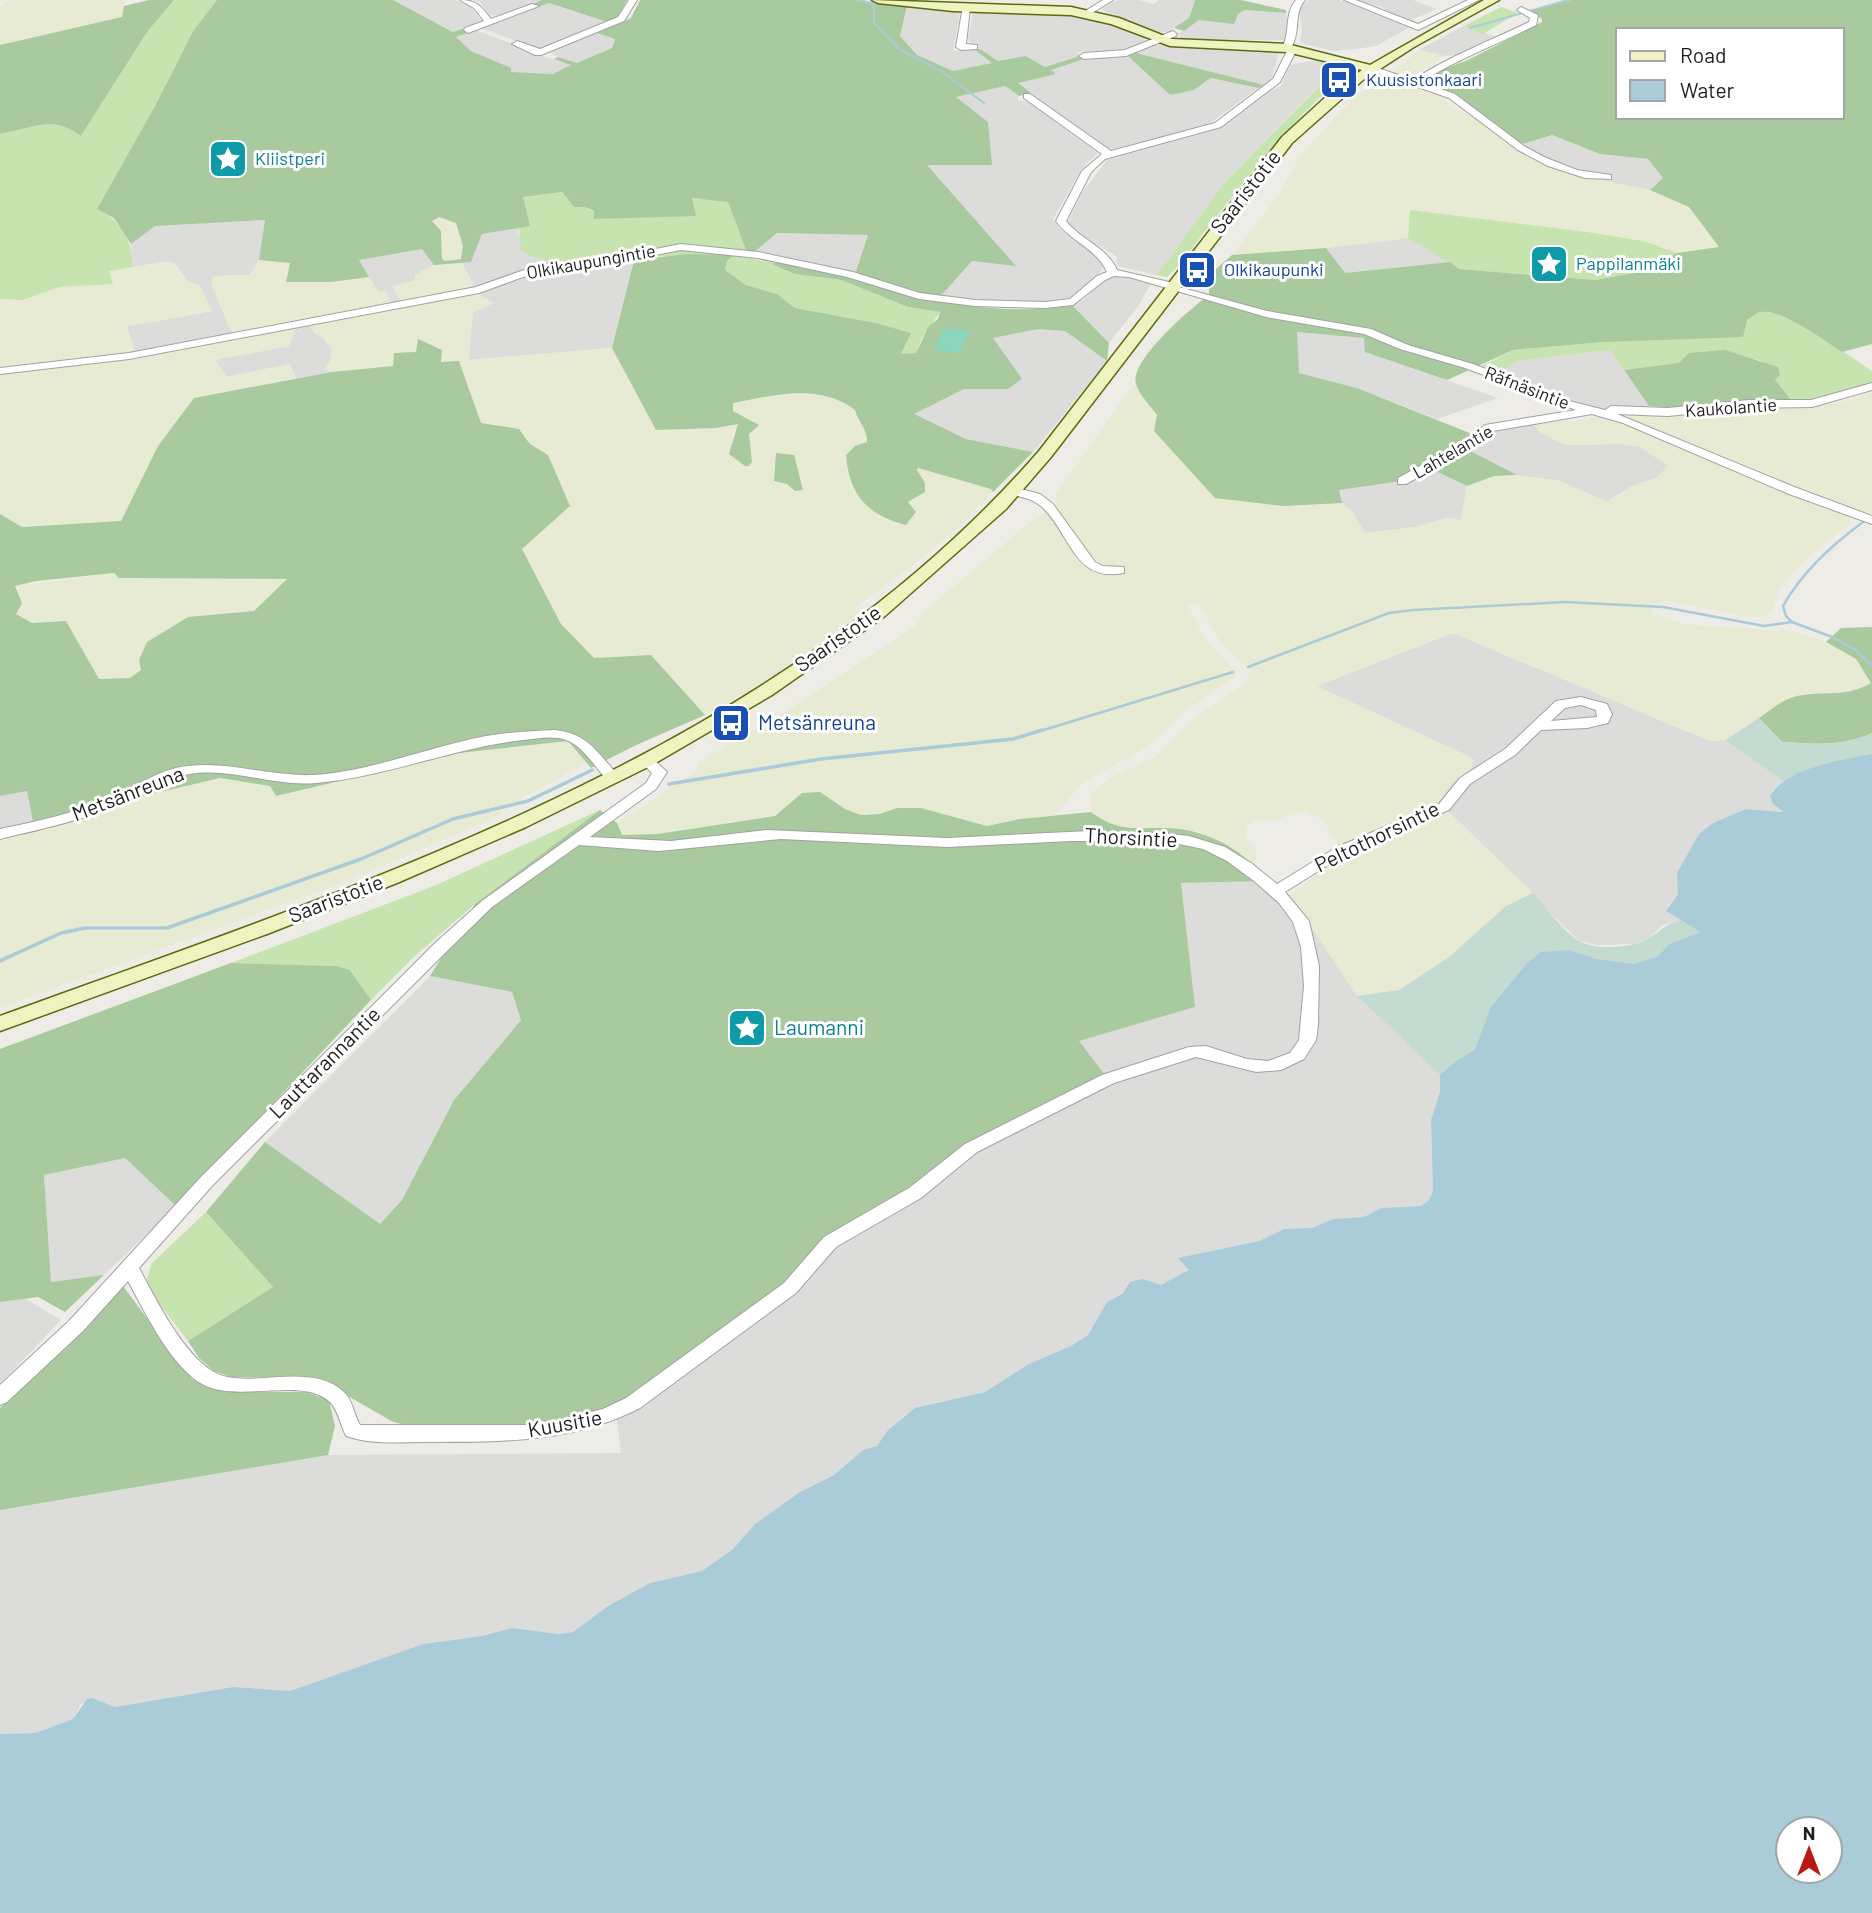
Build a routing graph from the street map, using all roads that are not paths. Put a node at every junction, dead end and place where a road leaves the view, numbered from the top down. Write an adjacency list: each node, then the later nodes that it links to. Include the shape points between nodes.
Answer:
1 (464, 0): 14 (street, via 477,6)
2 (633, 0): 21 (street, via 621,19)
3 (878, 0): 11 (main road)
4 (1109, 0): 13 (street)
5 (1301, 0): 20 (street, via 1292,11 1296,32)
6 (1348, 0): 7 (street, via 1418,27)
7 (1475, 0)
8 (1493, 0): 24 (main road, Saaristotie)
9 (983, 4): 11 (main road); 13 (main road)
10 (535, 6): 14 (street)
11 (967, 8): 19 (street, via 961,47)
12 (1521, 10): 25 (street, via 1535,17 1533,23 1446,62)
13 (1086, 13): 17 (main road)
14 (489, 22): 15 (street)
15 (468, 30)
16 (1173, 34): 17 (street)
17 (1160, 39): 20 (main road); 22 (street, via 1126,53)
18 (517, 44): 21 (street)
19 (974, 47)
20 (1289, 49): 24 (main road); 27 (street, via 1277,80 1218,125)
21 (540, 52): 23 (street)
22 (1084, 56)
23 (550, 57)
24 (1369, 68): 25 (street); 30 (main road, Saaristotie, via 1324,102 1287,140)
25 (1414, 83): 28 (street, via 1452,96 1538,157)
26 (1027, 96): 27 (street)
27 (1108, 154): 29 (street, via 1087,171 1060,221 1105,254)
28 (1608, 177)
29 (1113, 273): 30 (street); 31 (street, Olkikaupungintie, via 1073,302 1045,306 975,303 919,296 849,274 758,255 681,247 551,265 479,290 142,354)
30 (1173, 287): 33 (street, Räfnäsintie, via 1266,314 1367,331); 35 (main road, Saaristotie)
31 (0, 371)
32 (1872, 386): 33 (street, Kaukolantie, via 1812,403 1668,412)
33 (1588, 411): 34 (street, Lahtelantie, via 1489,428); 36 (street, Räfnäsintie, via 1627,420)
34 (1402, 481)
35 (1013, 491): 37 (street, via 1036,497 1049,508 1090,565); 39 (main road, Saaristotie, via 947,555 868,620 718,720)
36 (1872, 520)
37 (1119, 570)
38 (1538, 726): 43 (street, Peltothorsintie, via 1510,752 1465,781 1444,807 1342,850)
39 (645, 759): 40 (main road, Saaristotie); 42 (street, Lauttarannantie, via 660,772 656,780)
40 (612, 777): 41 (street, Metsänreuna, via 570,736 523,736 451,747 315,779 192,769 61,820); 44 (main road, Saaristotie, via 407,872)
41 (0, 834)
42 (577, 840): 43 (street, Thorsintie, via 644,847 751,834 927,842 1086,835 1169,837 1221,852); 46 (street, Lauttarannantie, via 487,904 440,948 206,1182)
43 (1276, 891): 45 (street, Thorsintie, via 1302,922 1309,942 1310,1032 1305,1049 1296,1057 1281,1064 1245,1066 1209,1051 1195,1051 1108,1079)
44 (0, 1024)
45 (994, 1137): 46 (street, Kuusitie, via 971,1148 915,1193 830,1242 789,1288 745,1323 633,1403 594,1422 467,1435 370,1436 353,1431 337,1395 322,1388 228,1383 197,1371)
46 (129, 1267): 47 (street, Lauttarannantie, via 46,1357)
47 (0, 1397)

